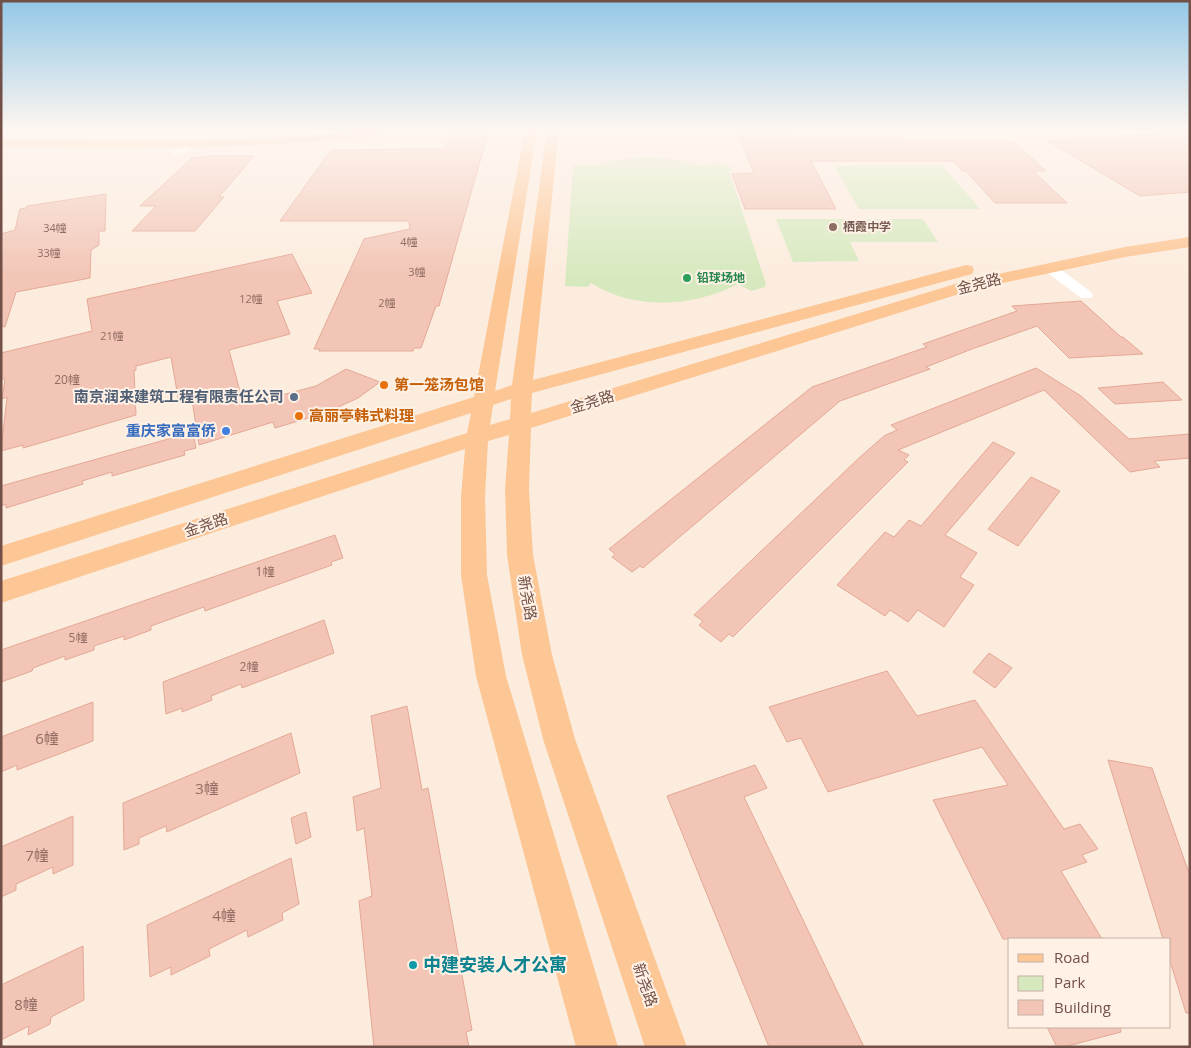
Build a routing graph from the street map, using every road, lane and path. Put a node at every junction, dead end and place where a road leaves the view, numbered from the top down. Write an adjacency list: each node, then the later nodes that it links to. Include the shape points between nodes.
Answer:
1 (523, 179): 8 (main road)
2 (547, 179): 7 (main road, 新尧路)
3 (1190, 226): 7 (main road, 金尧路, via 954,272)
4 (1190, 242): 5 (main road, 金尧路)
5 (1050, 268): 6 (street); 9 (main road, 金尧路, via 971,285)
6 (1086, 295)
7 (522, 389): 8 (main road, 金尧路); 9 (main road, 新尧路)
8 (484, 401): 10 (main road); 11 (main road, 金尧路)
9 (520, 424): 10 (main road, 金尧路); 14 (main road, 新尧路, via 517,489 520,555 537,655 559,739)
10 (477, 437): 12 (main road, 金尧路); 13 (main road, via 473,497 474,575 491,676)
11 (1, 556)
12 (1, 592)
13 (596, 1047)
14 (666, 1047)

